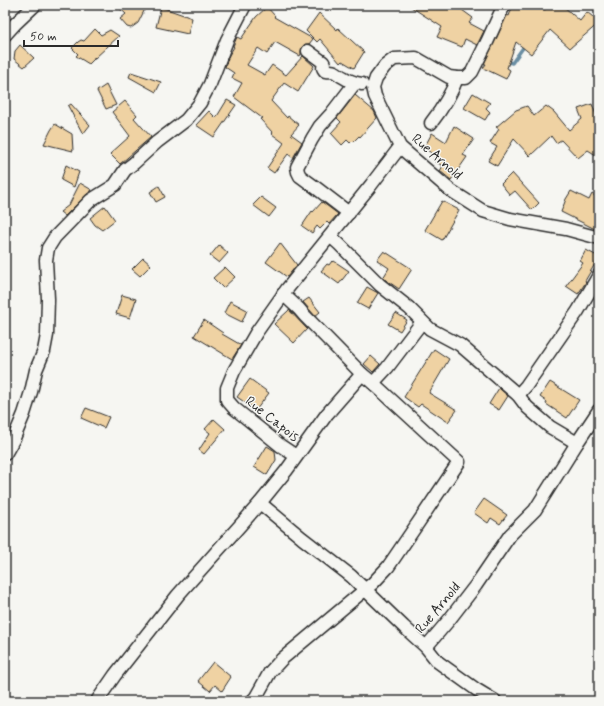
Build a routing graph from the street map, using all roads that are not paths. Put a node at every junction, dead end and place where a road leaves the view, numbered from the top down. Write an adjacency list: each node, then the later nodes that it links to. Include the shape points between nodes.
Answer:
1 (35, 5): 4 (street)
2 (245, 5): 22 (street, via 200,103 186,120 125,170 115,185 91,200 55,237 48,248 47,335 44,351 24,414)
3 (504, 5): 6 (street, via 472,72)
4 (5, 35)
5 (308, 51): 7 (street, via 323,62 325,71 335,72)
6 (462, 78): 8 (street, via 449,77 416,58 394,59 376,78); 9 (street)
7 (355, 83): 8 (street); 11 (street, via 320,126 297,167 300,176)
8 (373, 87): 10 (street, Rue Arnold)
9 (431, 122)
10 (400, 147): 11 (street, Rue Capois); 12 (street, Rue Arnold, via 450,190 483,211 510,220)
11 (349, 213): 13 (street, Rue Capois)
12 (598, 235)
13 (330, 236): 15 (street, Rue Capois); 16 (street)
14 (599, 275): 19 (street, via 578,312)
15 (283, 294): 17 (street); 23 (street, Rue Capois, via 234,371 227,388 227,400)
16 (422, 322): 18 (street); 19 (street, via 460,345)
17 (362, 374): 18 (street); 23 (street, via 327,414)
18 (373, 383): 25 (street, via 459,462 388,567)
19 (518, 395): 21 (street, via 527,407 550,427)
20 (599, 410): 21 (street, Rue Arnold)
21 (577, 443): 26 (street, Rue Arnold, via 535,510 510,535 476,585)
22 (5, 454)
23 (296, 456): 24 (street, Rue Capois)
24 (260, 503): 25 (street, Rue Arnold); 27 (street, Rue Capois, via 178,595 114,675)
25 (365, 589): 26 (street, Rue Arnold); 28 (street, via 282,659 270,672)
26 (426, 647): 29 (street, via 438,662)
27 (97, 701)
28 (252, 701)
29 (495, 701)

